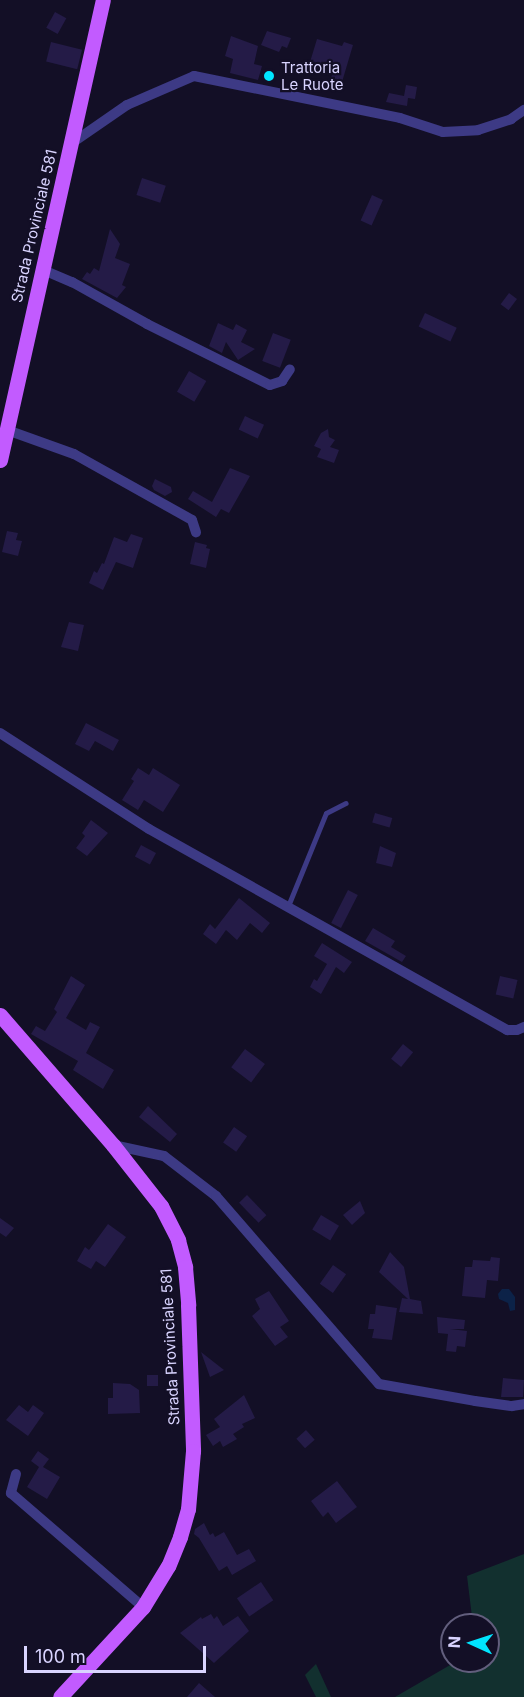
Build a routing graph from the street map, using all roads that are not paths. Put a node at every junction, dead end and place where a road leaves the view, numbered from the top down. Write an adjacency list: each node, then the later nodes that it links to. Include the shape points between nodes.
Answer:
1 (103, 0): 3 (main road, Strada Provinciale 581)
2 (524, 110): 3 (street, via 511,119 478,130 443,132 400,118 194,76 127,105)
3 (72, 143): 4 (main road, Strada Provinciale 581)
4 (41, 270): 5 (street, via 72,282 270,385 282,381); 6 (main road, Strada Provinciale 581)
5 (290, 369)
6 (7, 430): 7 (main road, Strada Provinciale 581); 8 (street, via 74,454 192,520)
7 (0, 460)
8 (196, 532)
9 (0, 733): 11 (street, via 150,829)
10 (346, 803): 11 (lane, via 326,813)
11 (288, 906): 13 (street, via 507,1030)
12 (0, 1015): 14 (main road, Strada Provinciale 581)
13 (524, 1027)
14 (113, 1145): 15 (street, via 164,1156 216,1196 379,1384 512,1406); 17 (main road, Strada Provinciale 581, via 161,1206 178,1240 188,1305 193,1451 188,1509 168,1566)
15 (524, 1404)
16 (16, 1474): 17 (street, via 11,1493)
17 (143, 1607): 18 (main road, Strada Provinciale 581)
18 (60, 1697)

